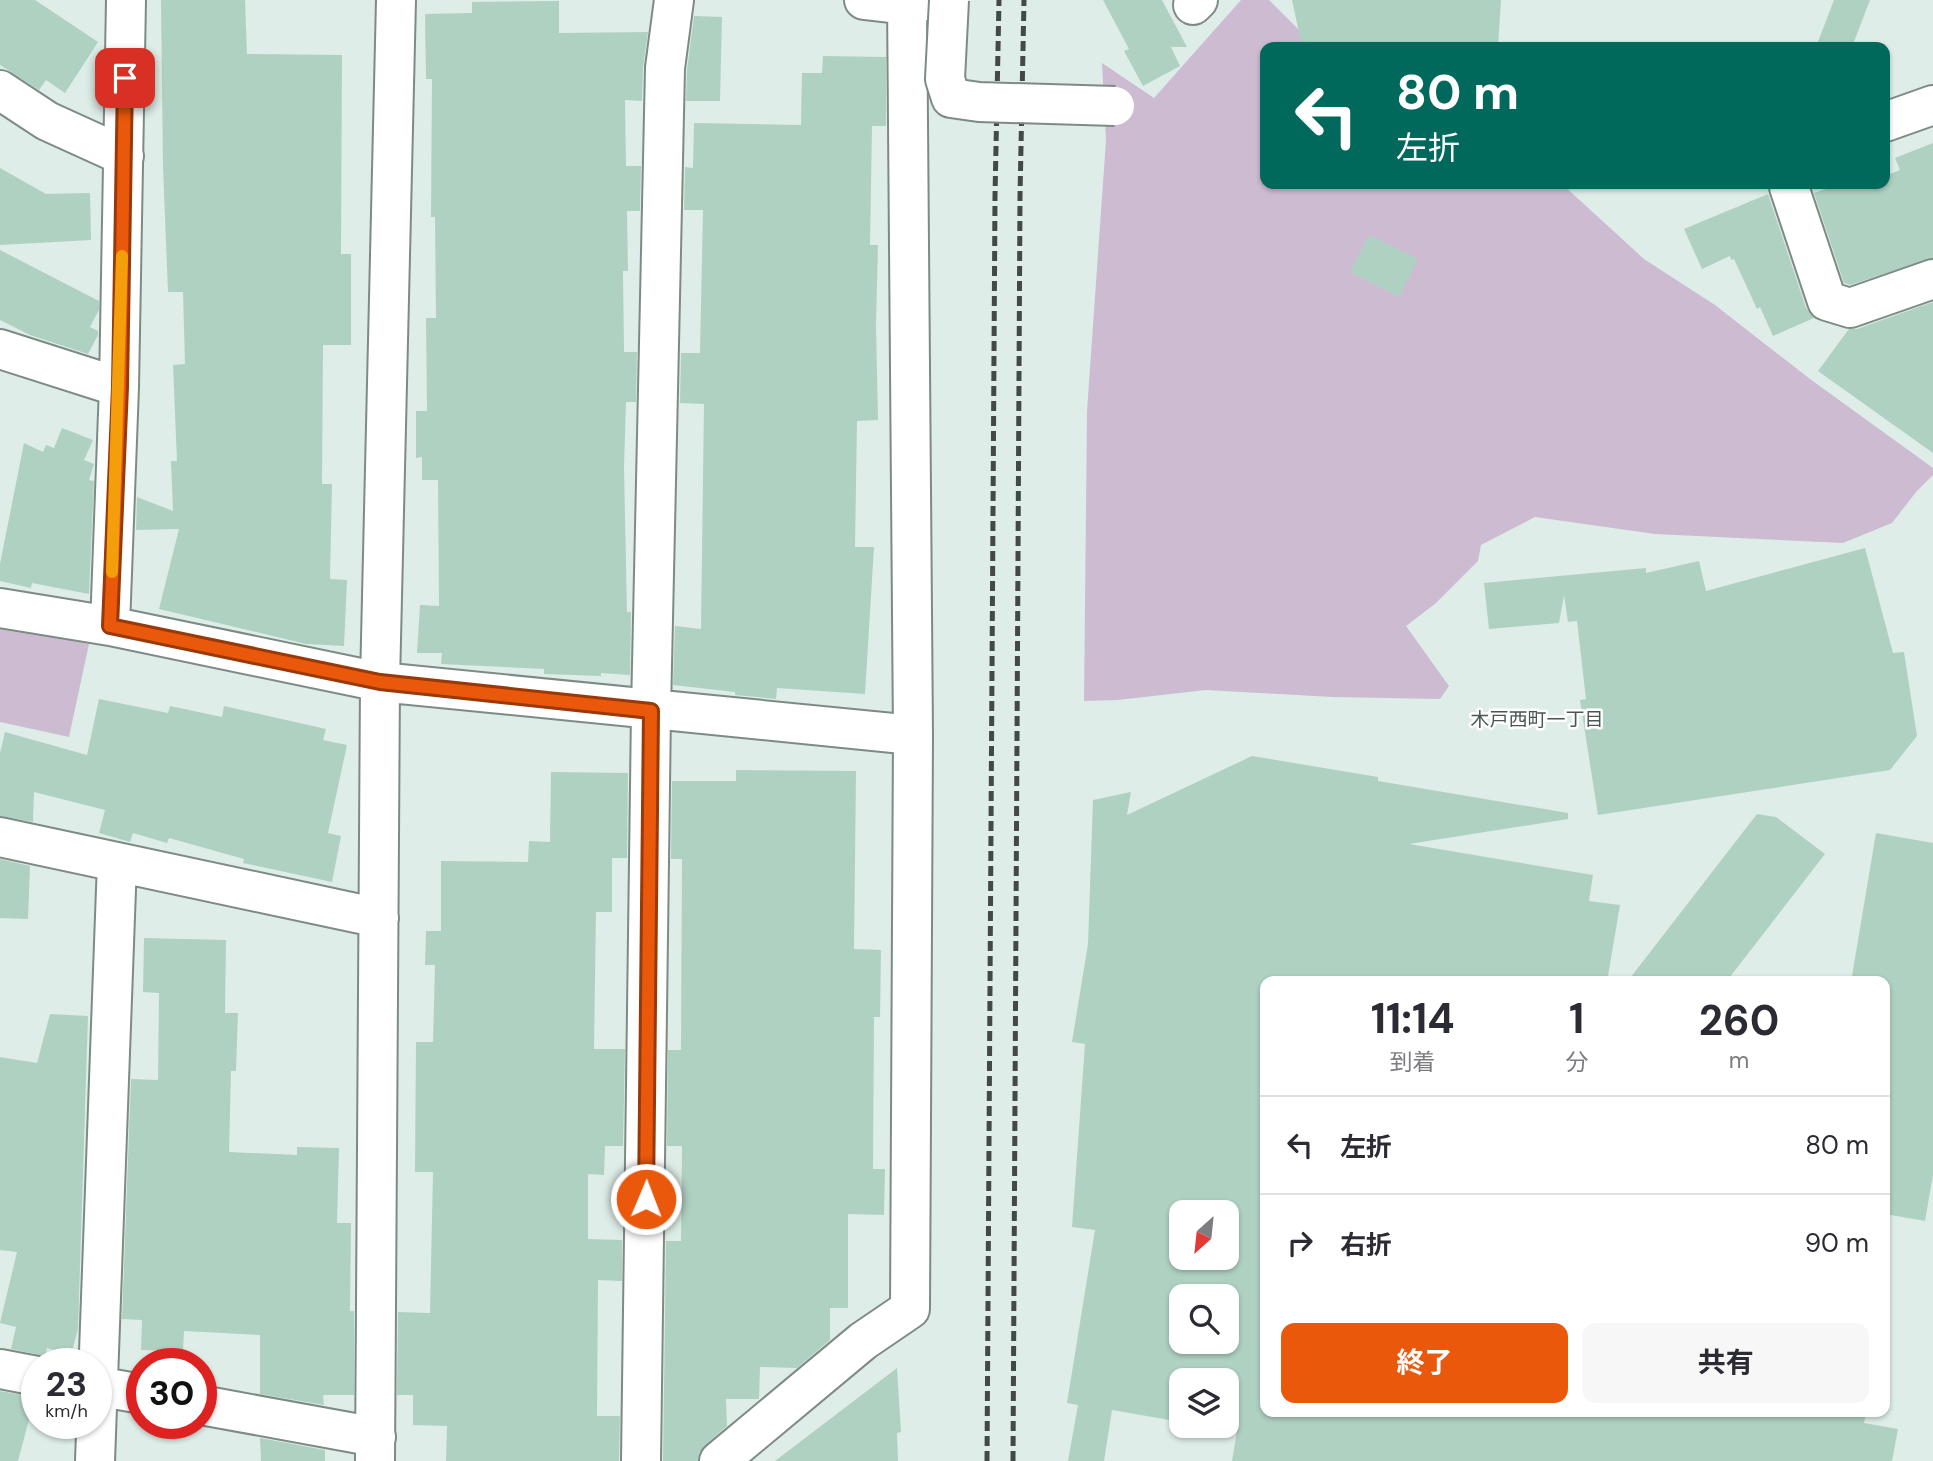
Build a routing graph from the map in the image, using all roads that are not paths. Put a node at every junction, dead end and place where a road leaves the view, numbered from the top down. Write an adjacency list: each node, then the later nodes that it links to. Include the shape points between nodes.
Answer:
1 (126, 0): 11 (street)
2 (396, 0): 18 (street)
3 (674, 0): 19 (street, via 665,68)
4 (864, 0): 6 (street)
5 (949, 0): 9 (street, bridge, via 945,79 951,98)
6 (915, 2): 20 (street)
7 (0, 90): 11 (street, via 47,121)
8 (1933, 105): 10 (street)
9 (1115, 106)
10 (1890, 120)
11 (124, 156): 15 (street)
12 (1790, 189): 13 (street, via 1827,301 1850,308)
13 (1933, 279)
14 (0, 349): 15 (street)
15 (120, 387): 17 (street)
16 (0, 608): 17 (street)
17 (110, 626): 18 (street)
18 (380, 682): 19 (street); 23 (street)
19 (651, 711): 20 (street); 31 (street)
20 (913, 735): 32 (street, via 910,1309 863,1341)
21 (0, 837): 22 (street)
22 (117, 862): 23 (street); 24 (street)
23 (379, 918): 29 (street)
24 (99, 1348)
25 (0, 1369): 26 (street)
26 (21, 1373)
27 (217, 1409): 29 (street)
28 (96, 1439): 30 (street)
29 (376, 1449)
30 (95, 1461)
31 (641, 1461)
32 (719, 1461)

